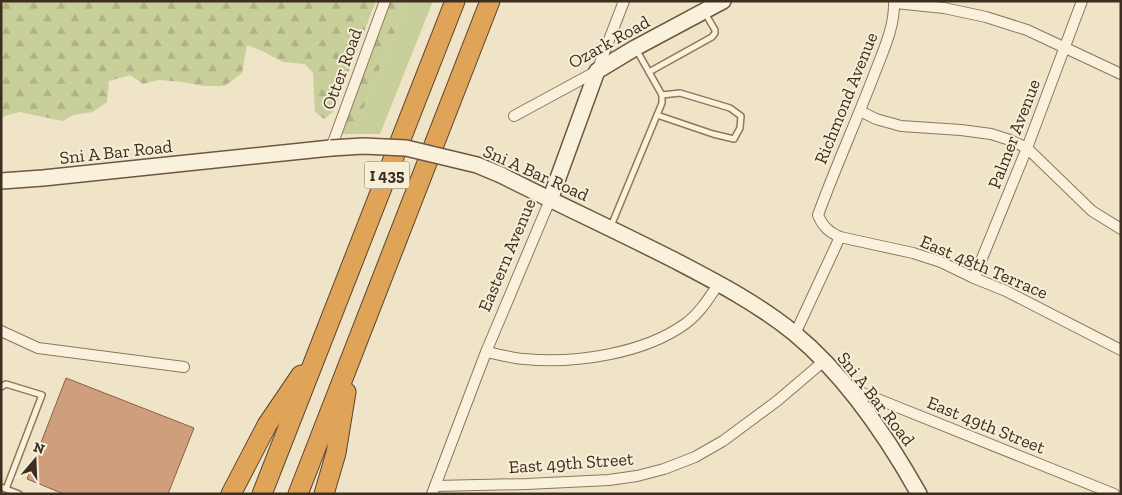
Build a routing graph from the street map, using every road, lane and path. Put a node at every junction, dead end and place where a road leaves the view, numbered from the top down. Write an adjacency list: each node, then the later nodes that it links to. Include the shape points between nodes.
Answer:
1 (385, 1): 18 (street, Otter Road)
2 (454, 1): 30 (highway, I 435)
3 (490, 1): 33 (highway, I 435)
4 (624, 1): 11 (street, Eastern Avenue)
5 (723, 1): 8 (street, Ozark Road)
6 (1082, 1): 9 (street, Palmer Avenue)
7 (895, 2): 9 (street, via 986,17); 15 (street, Richmond Avenue, via 891,29)
8 (704, 11): 10 (street, Ozark Road); 12 (lane, via 715,34)
9 (1065, 47): 13 (street); 19 (street, Palmer Avenue)
10 (635, 48): 11 (street, Ozark Road); 12 (lane)
11 (597, 71): 17 (street, Ozark Road); 21 (street, Eastern Avenue)
12 (649, 72): 14 (lane)
13 (1121, 74)
14 (662, 94): 16 (lane); 16 (lane, via 680,93 730,108 741,116 740,128 734,139)
15 (860, 111): 19 (street, via 901,126 991,134); 22 (street, Richmond Avenue)
16 (657, 115): 23 (lane)
17 (514, 116)
18 (330, 148): 20 (street, Sni A Bar Road); 21 (street, Sni A Bar Road, bridge, via 406,148 477,166)
19 (1027, 148): 24 (street, via 1092,211); 26 (street, Palmer Avenue)
20 (1, 181)
21 (550, 200): 23 (street, Sni A Bar Road); 32 (street, Eastern Avenue)
22 (822, 204): 25 (street, East 48th Terrace, via 818,215 821,222 830,233)
23 (611, 228): 27 (street, Sni A Bar Road)
24 (1121, 229)
25 (840, 237): 26 (street, East 48th Terrace, via 914,253); 29 (street)
26 (974, 278): 31 (street, East 48th Terrace)
27 (719, 283): 29 (street, Sni A Bar Road, via 760,307); 32 (street, via 704,306 686,323 665,336 632,348 593,357 558,360 523,359)
28 (1, 331): 35 (street, via 38,348)
29 (795, 334): 34 (street, Sni A Bar Road)
30 (319, 349): 42 (highway, via 267,425); 43 (highway, I 435)
31 (1121, 350)
32 (486, 352): 40 (street, Eastern Avenue)
33 (353, 353): 44 (highway, I 435); 45 (highway, via 336,453)
34 (824, 361): 37 (street, Sni A Bar Road); 40 (street, East 49th Street, via 723,441 664,469 609,480)
35 (184, 367)
36 (1, 387): 38 (lane, via 6,384 42,395)
37 (847, 387): 39 (street, East 49th Street); 46 (street, Sni A Bar Road, via 874,422)
38 (4, 488): 41 (lane)
39 (1093, 489): 47 (street, East 49th Street)
40 (433, 490)
41 (19, 494)
42 (231, 494)
43 (262, 494)
44 (298, 494)
45 (324, 494)
46 (919, 494)
47 (1114, 494)

